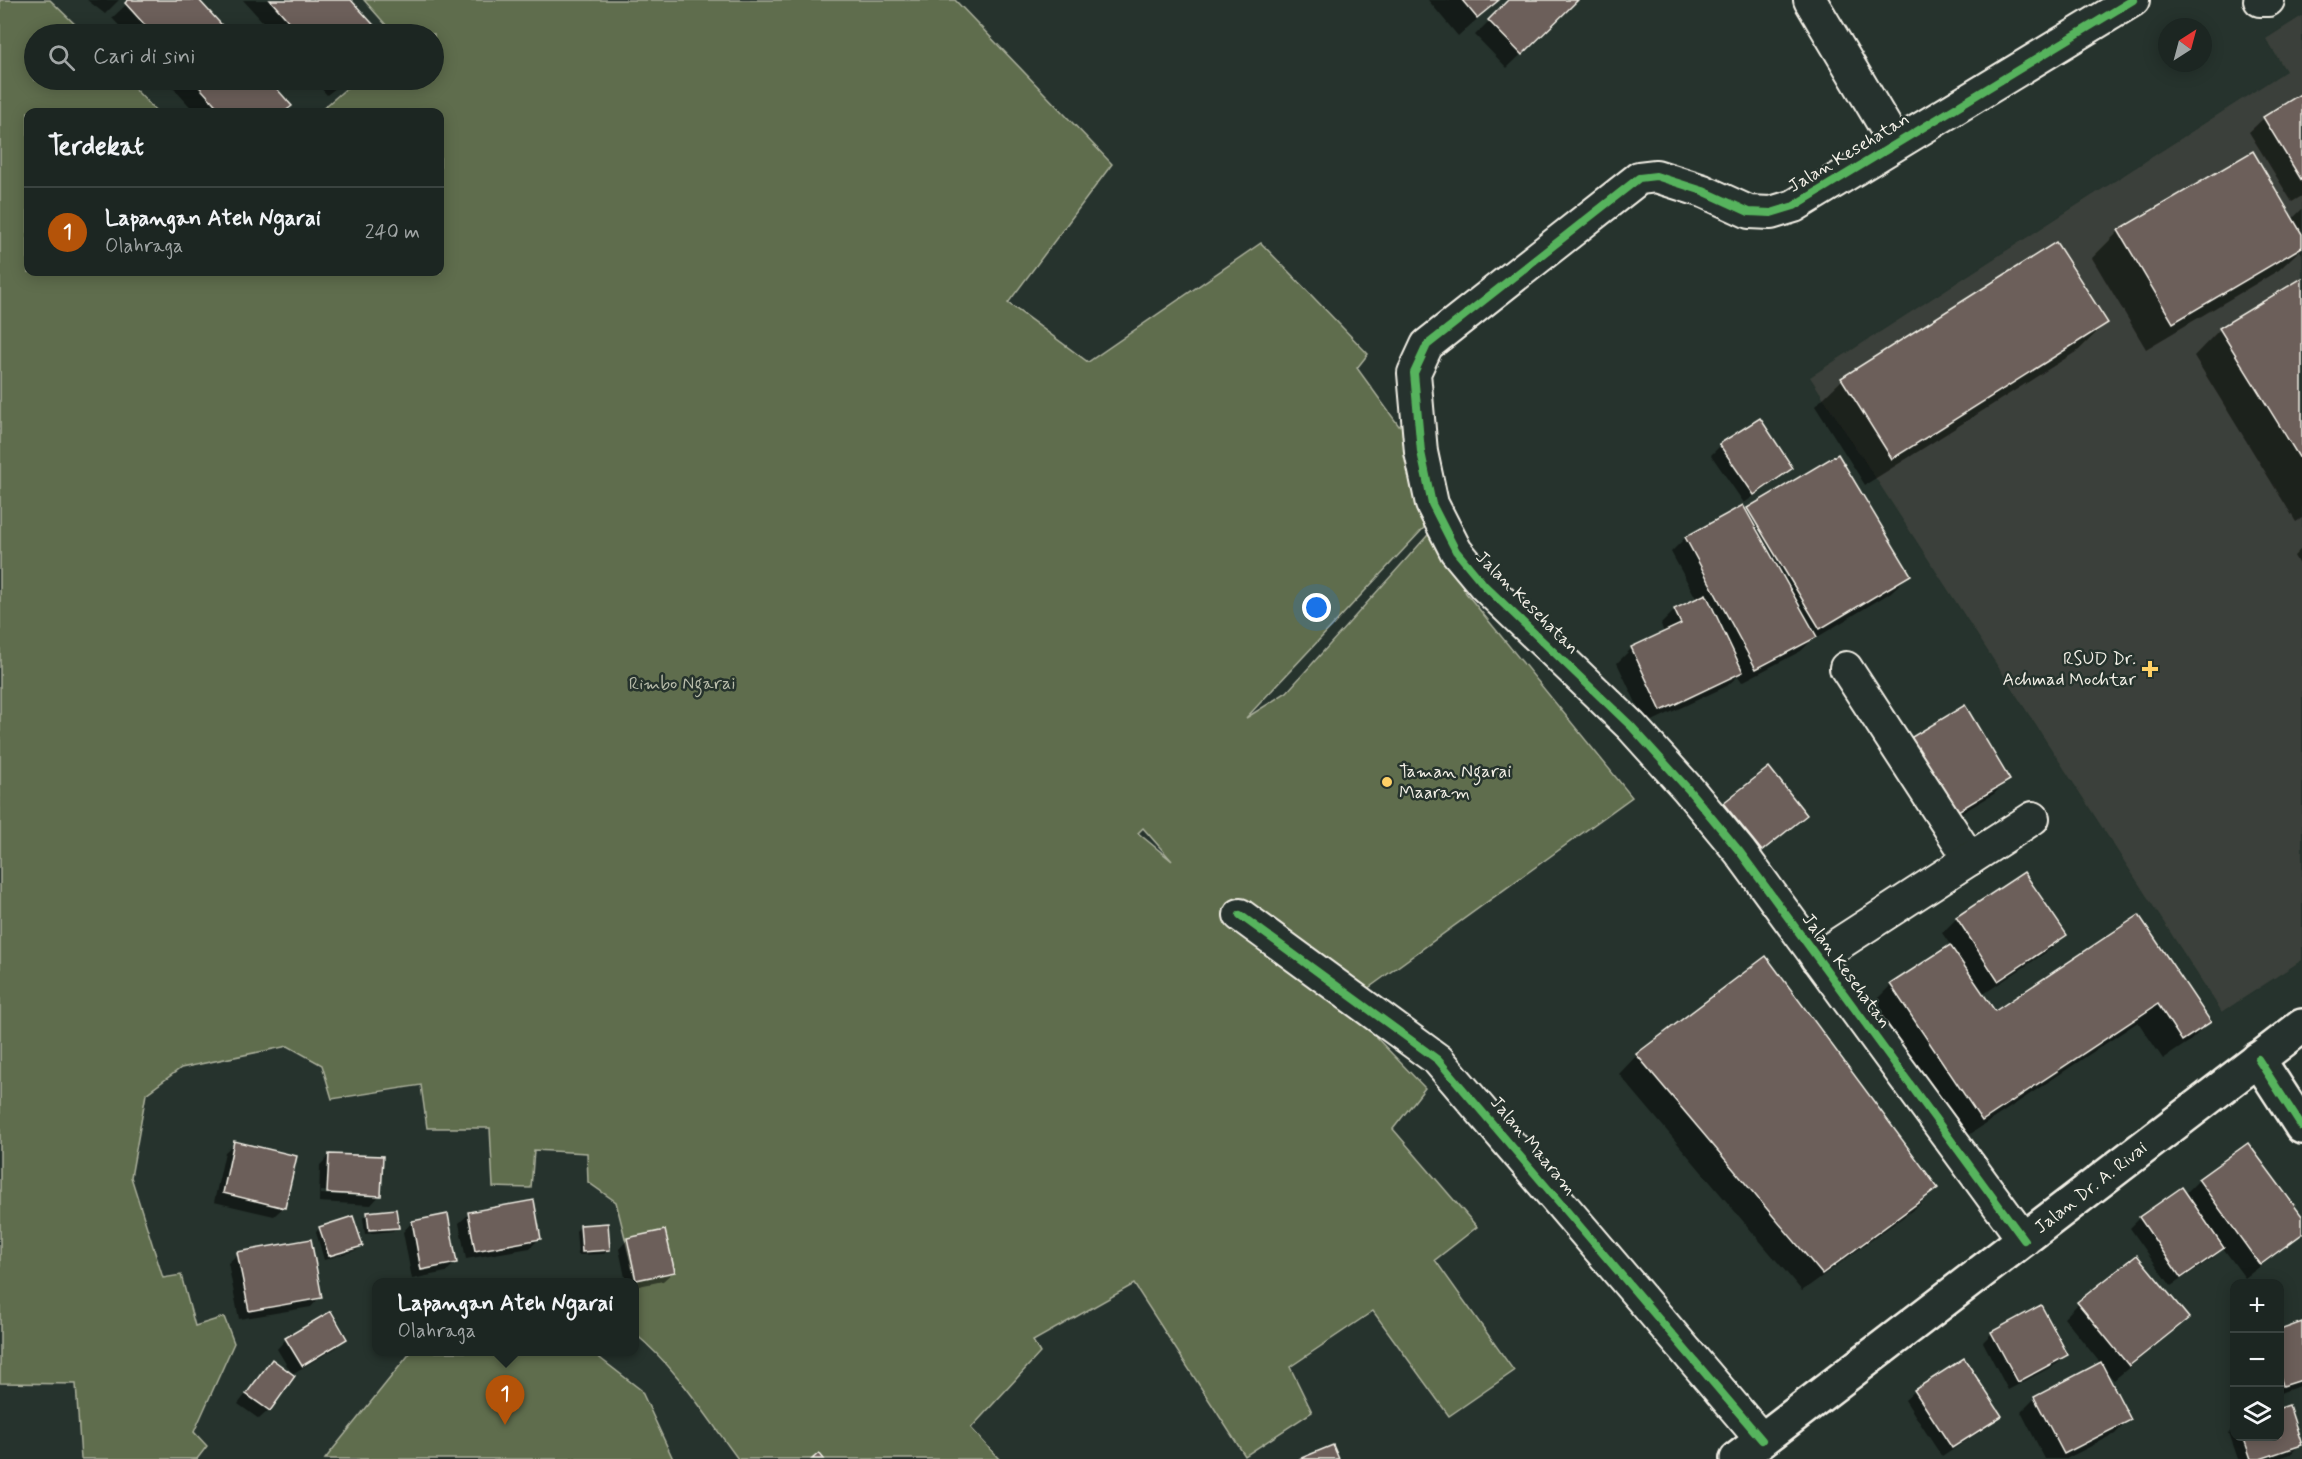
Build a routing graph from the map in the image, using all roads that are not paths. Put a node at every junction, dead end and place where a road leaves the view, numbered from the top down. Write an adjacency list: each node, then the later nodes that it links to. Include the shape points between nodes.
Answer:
1 (1810, 0): 5 (street)
2 (2133, 0): 5 (street, Jalan Kesehatan)
3 (2260, 0): 4 (street)
4 (2268, 0)
5 (1895, 143): 10 (street, Jalan Kesehatan, via 1794,206 1771,213 1749,212 1656,176 1639,178 1427,345 1414,373 1420,452 1432,504 1456,551 1485,586 1631,726 1688,789 1740,852)
6 (1846, 668): 8 (street)
7 (2033, 818): 8 (street)
8 (1970, 859): 10 (street)
9 (1240, 915): 15 (street, Jalan Maaram, via 1438,1060)
10 (1817, 958): 14 (street, Jalan Kesehatan)
11 (2302, 1026): 12 (main road, Jalan Dr. A. Rivai)
12 (2258, 1059): 13 (main road); 14 (main road, Jalan Dr. A. Rivai)
13 (2302, 1127)
14 (2024, 1240): 15 (main road, Jalan Dr. A. Rivai)
15 (1750, 1450)

